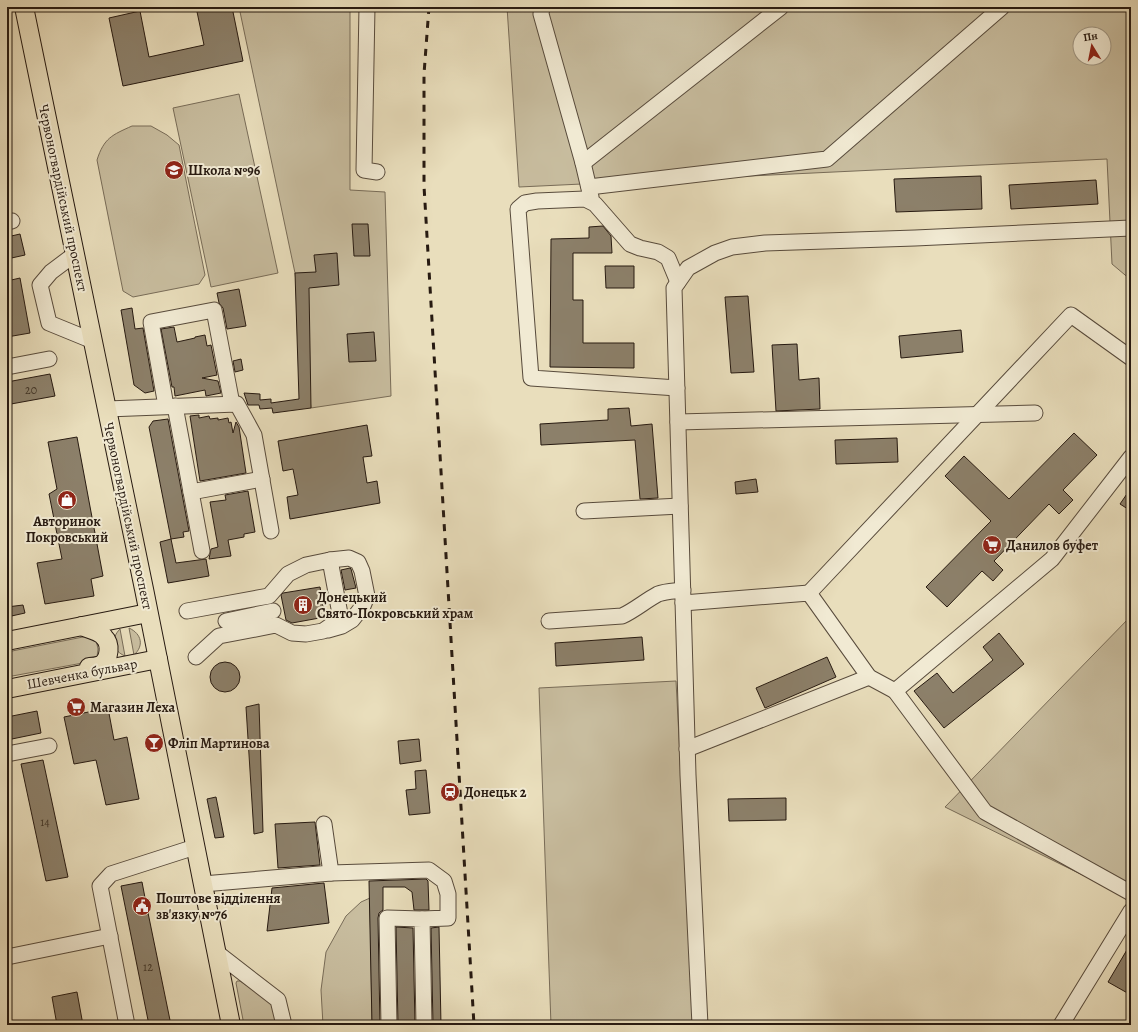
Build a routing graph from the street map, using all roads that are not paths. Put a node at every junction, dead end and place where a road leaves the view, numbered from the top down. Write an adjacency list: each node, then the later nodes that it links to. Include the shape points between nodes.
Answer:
1 (24, 7): 10 (main road, Червоногвардійський проспект)
2 (367, 7): 7 (lane, via 364,170)
3 (781, 7): 6 (lane)
4 (1002, 7): 8 (lane, via 828,159)
5 (545, 9): 6 (lane)
6 (583, 163): 8 (lane)
7 (377, 172)
8 (590, 195): 11 (lane, via 630,244 658,252 668,258); 16 (lane, via 585,199 515,204 531,378)
9 (1131, 228): 11 (lane, via 738,246 715,253 688,268)
10 (75, 254): 12 (main road, Червоногвардійський проспект); 12 (lane, via 51,272 40,285 48,323)
11 (678, 282): 16 (lane, via 674,288)
12 (93, 341): 19 (main road, Червоногвардійський проспект)
13 (1131, 358): 21 (lane, via 1071,315)
14 (49, 359): 15 (lane)
15 (7, 367)
16 (677, 388): 22 (lane)
17 (232, 404): 18 (lane); 18 (lane, via 214,310 151,322); 24 (lane, via 237,404 254,435)
18 (171, 406): 19 (lane); 25 (lane)
19 (107, 409): 36 (main road, Червоногвардійський проспект)
20 (1035, 413): 21 (lane)
21 (977, 415): 22 (lane); 31 (lane)
22 (678, 422): 26 (lane)
23 (1131, 457): 49 (lane, via 1052,559)
24 (262, 480): 25 (lane); 28 (lane)
25 (191, 492): 29 (lane)
26 (680, 506): 27 (lane); 33 (lane)
27 (584, 511)
28 (271, 530)
29 (202, 551)
30 (330, 560): 32 (lane, via 306,565 288,574); 41 (lane, via 340,614 336,622); 41 (lane, via 350,558 358,562 367,596 352,620 342,626)
31 (809, 593): 33 (lane); 46 (lane)
32 (269, 596): 34 (lane); 37 (lane)
33 (683, 596): 39 (lane, via 659,594 622,616); 51 (lane)
34 (216, 606): 35 (lane); 38 (lane)
35 (187, 611)
36 (148, 613): 40 (main road); 45 (main road, Червоногвардійський проспект)
37 (274, 618): 38 (lane); 41 (lane, via 292,633); 42 (lane)
38 (226, 621): 42 (lane)
39 (549, 621)
40 (82, 626): 43 (main road); 47 (main road, via 104,636 107,642 107,659 101,665)
41 (323, 631)
42 (219, 636): 44 (lane)
43 (7, 641)
44 (196, 657)
45 (158, 659): 48 (main road, Шевченка бульвар); 54 (main road, Червоногвардійський проспект)
46 (869, 677): 49 (lane); 51 (lane)
47 (7, 684)
48 (7, 689)
49 (895, 691): 57 (lane, via 985,812)
50 (49, 746): 52 (lane)
51 (687, 750): 68 (lane)
52 (7, 754)
53 (324, 824): 55 (lane)
54 (195, 847): 56 (main road, Червоногвардійський проспект); 60 (lane, via 111,874 100,886)
55 (331, 873): 56 (lane); 59 (lane, via 429,870 444,881 448,894 448,918)
56 (203, 884): 61 (main road, Червоногвардійський проспект)
57 (1131, 892)
58 (1131, 911): 69 (lane)
59 (422, 919): 66 (lane, via 387,918); 67 (lane)
60 (110, 936): 62 (lane); 63 (lane)
61 (216, 952): 64 (main road, Червоногвардійський проспект); 65 (lane, via 278,1000)
62 (7, 957)
63 (127, 1025)
64 (231, 1025)
65 (284, 1025)
66 (389, 1025)
67 (424, 1025)
68 (700, 1025)
69 (1061, 1025)

